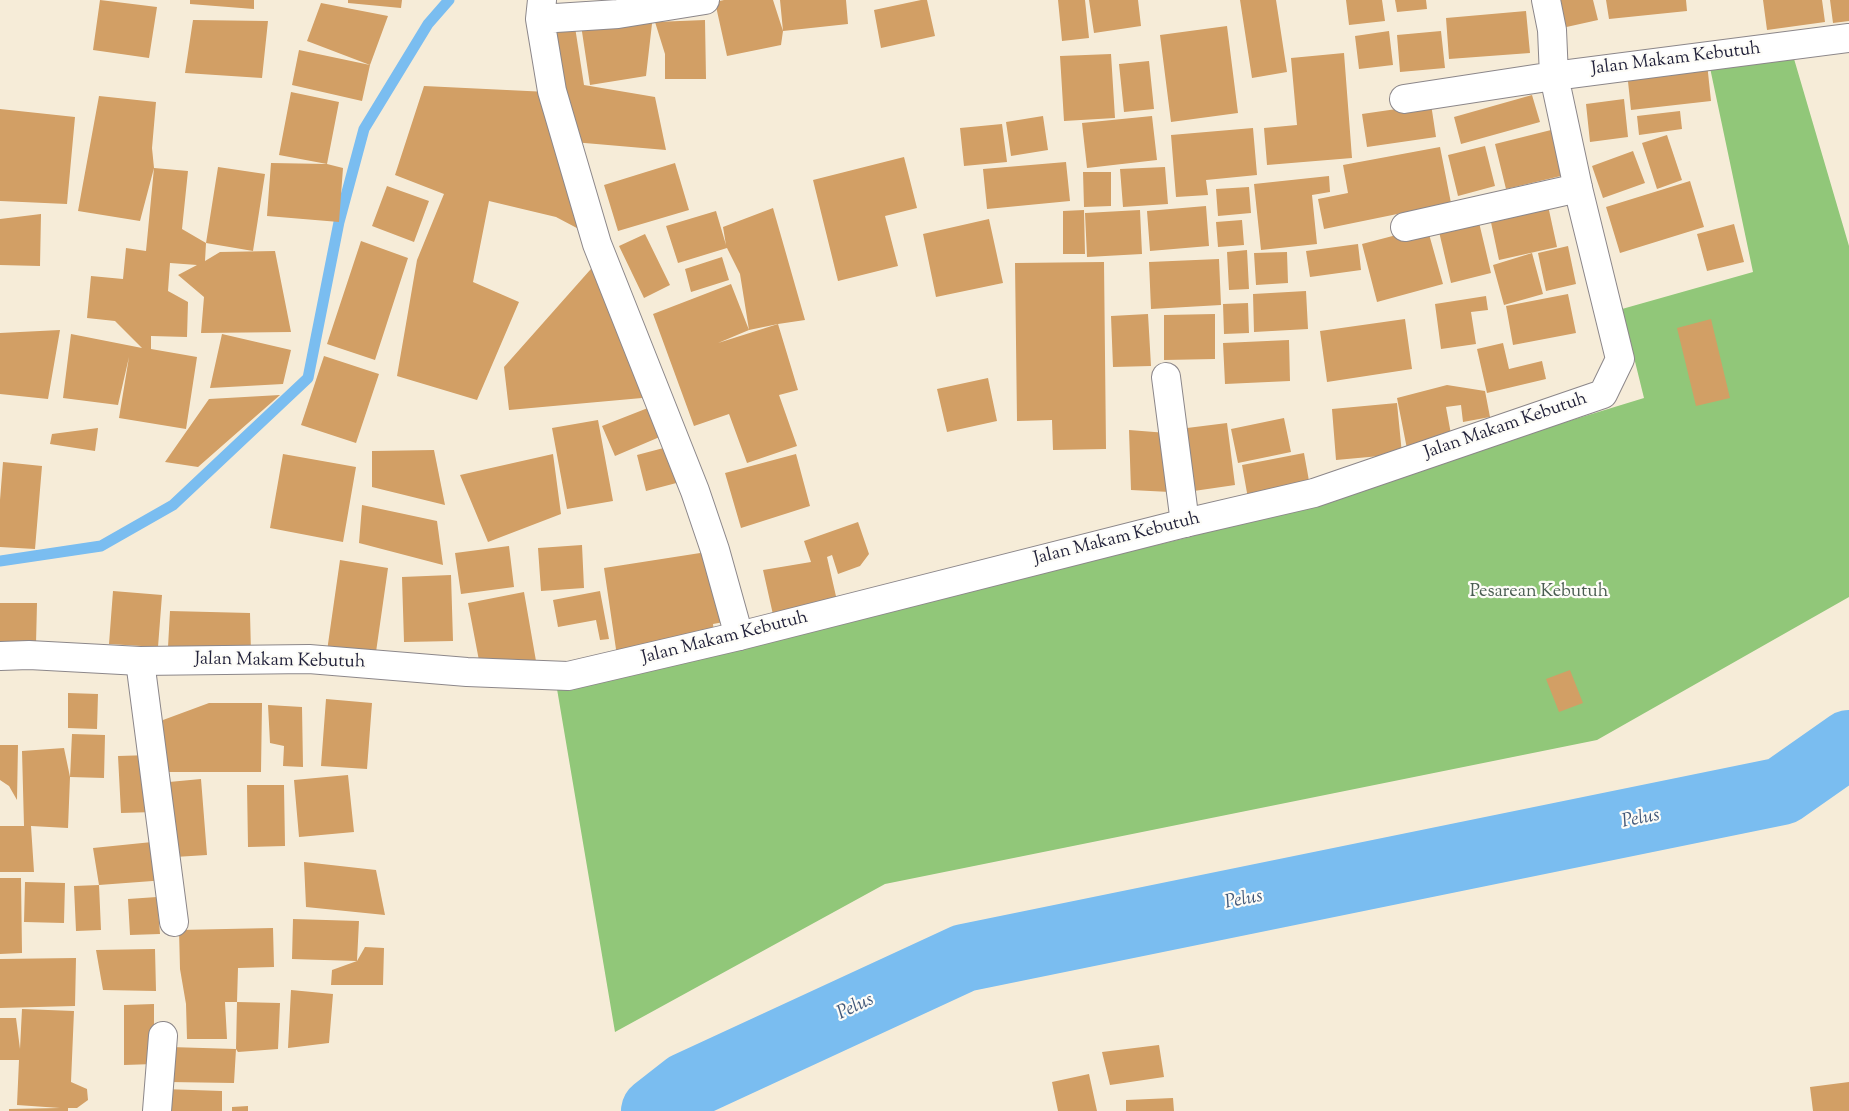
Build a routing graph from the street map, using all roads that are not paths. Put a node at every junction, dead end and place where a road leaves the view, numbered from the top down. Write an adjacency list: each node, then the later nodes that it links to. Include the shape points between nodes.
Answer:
1 (705, 0): 3 (street, via 618,14)
2 (1546, 0): 5 (street, via 1552,30)
3 (541, 9): 11 (street, via 552,91 597,244 695,491)
4 (1849, 38): 5 (street, Jalan Makam Kebutuh)
5 (1554, 76): 6 (street); 7 (street, Jalan Makam Kebutuh)
6 (1404, 99)
7 (1578, 188): 8 (street); 10 (street, Jalan Makam Kebutuh, via 1620,359 1603,394 1314,493)
8 (1406, 227)
9 (1166, 376): 10 (street)
10 (1184, 523): 11 (street, Jalan Makam Kebutuh)
11 (739, 636): 13 (street, Jalan Makam Kebutuh, via 568,676 467,672 309,659)
12 (0, 656): 13 (street, Jalan Makam Kebutuh, via 30,654)
13 (140, 661): 14 (street)
14 (174, 922)
15 (163, 1036): 16 (street)
16 (158, 1111)

